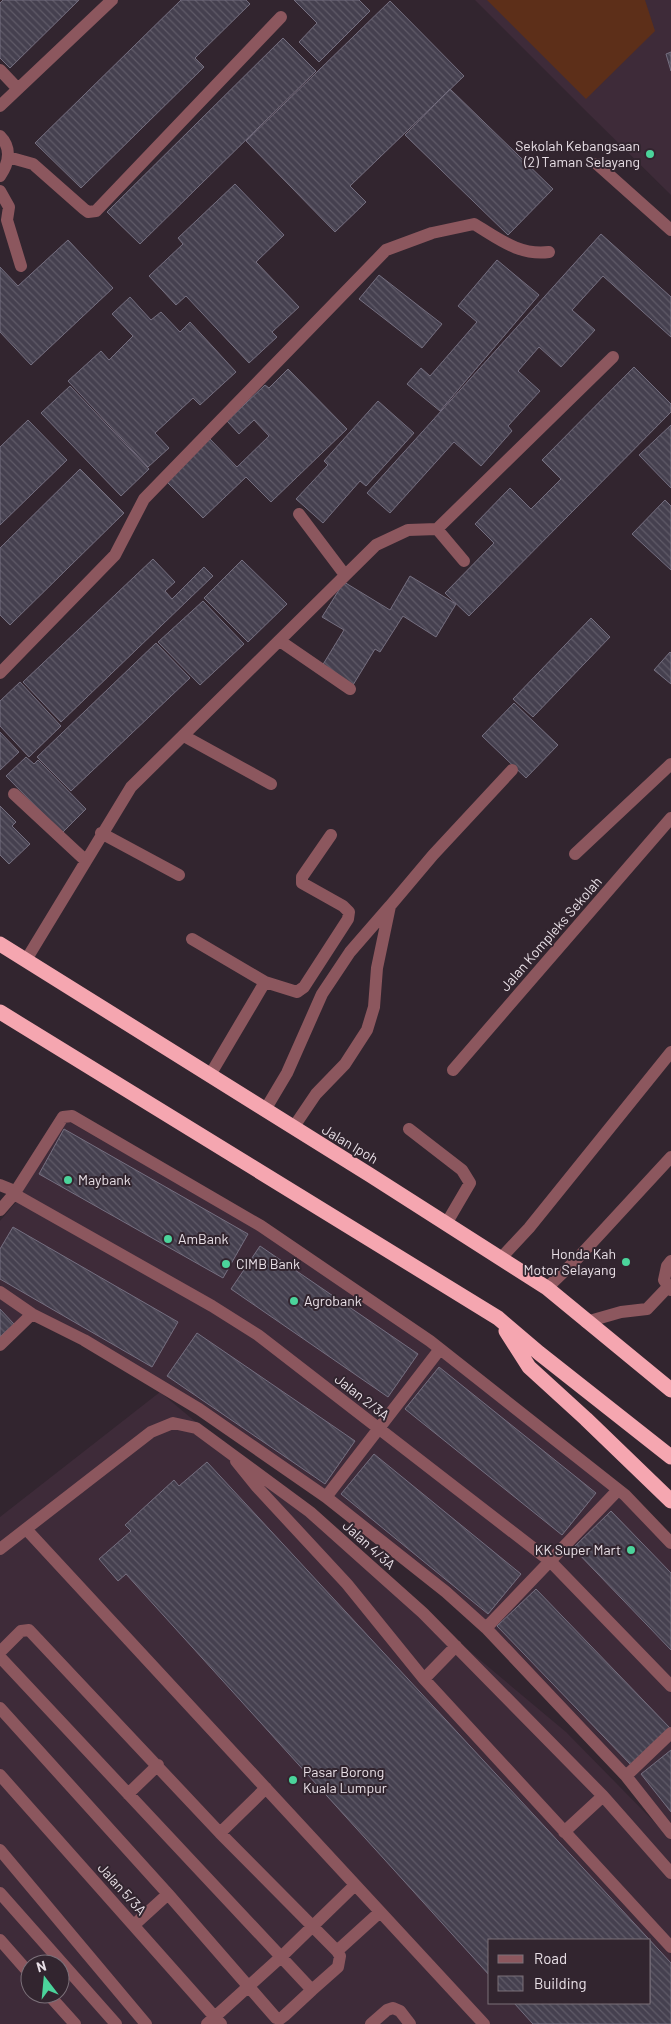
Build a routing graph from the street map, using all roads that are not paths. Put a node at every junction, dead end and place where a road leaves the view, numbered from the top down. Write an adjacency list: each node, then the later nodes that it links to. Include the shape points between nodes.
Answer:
1 (112, 0): 4 (street)
2 (281, 17): 7 (street, via 96,210 88,212 28,161)
3 (0, 70): 4 (street)
4 (18, 89): 5 (street)
5 (0, 106)
6 (0, 136): 7 (street, via 5,142)
7 (8, 158): 9 (street)
8 (597, 164): 11 (street)
9 (0, 176)
10 (0, 191): 13 (street, via 9,207 7,220)
11 (671, 230)
12 (549, 252): 20 (street, via 534,254 513,248 474,224 432,233 386,250 144,499 115,555)
13 (21, 266)
14 (613, 357): 16 (street)
15 (299, 514): 18 (street)
16 (437, 529): 17 (street); 18 (street, via 408,530 376,545)
17 (464, 561)
18 (345, 575): 19 (street)
19 (280, 641): 21 (street); 22 (street)
20 (0, 673)
21 (350, 688)
22 (184, 736): 25 (street); 28 (street, via 131,787)
23 (671, 764): 30 (street)
24 (512, 770): 33 (street)
25 (271, 784)
26 (14, 794): 31 (street)
27 (671, 818): 40 (street, Jalan Kompleks Sekolah)
28 (101, 833): 31 (street); 32 (street)
29 (331, 835): 37 (street, via 302,876 302,883 343,906 349,912 348,919 304,987 297,992)
30 (575, 854)
31 (85, 860): 36 (street)
32 (180, 874)
33 (390, 906): 42 (street, via 350,952 322,994 287,1073); 43 (street, via 377,968 374,1007 366,1030 345,1064 316,1094)
34 (192, 939): 37 (street)
35 (0, 944): 36 (highway, Jalan Ipoh)
36 (26, 960): 41 (highway, Jalan Ipoh)
37 (265, 982): 41 (street)
38 (0, 1012): 56 (highway)
39 (671, 1052): 50 (street, via 530,1228)
40 (453, 1070)
41 (210, 1075): 42 (highway, Jalan Ipoh)
42 (265, 1110): 43 (highway, Jalan Ipoh)
43 (293, 1128): 49 (highway, Jalan Ipoh)
44 (409, 1129): 49 (street, via 462,1170 470,1183)
45 (671, 1157): 52 (street)
46 (0, 1185): 47 (street, Jalan 2/3A)
47 (15, 1192): 48 (street); 59 (street, via 63,1117 72,1116 260,1226); 61 (street, Jalan 2/3A, via 258,1335)
48 (0, 1210)
49 (446, 1224): 50 (highway, Jalan Ipoh)
50 (501, 1258): 52 (highway, Jalan Ipoh)
51 (671, 1261): 53 (street, via 664,1273)
52 (546, 1288): 57 (highway, Jalan Ipoh)
53 (669, 1289): 57 (street, via 646,1309)
54 (0, 1292): 55 (street)
55 (32, 1314): 58 (street); 65 (street, via 84,1340 199,1409)
56 (498, 1318): 63 (highway); 66 (highway, via 529,1367)
57 (586, 1322): 60 (highway, Jalan Ipoh)
58 (0, 1345)
59 (440, 1349): 61 (street); 64 (street)
60 (671, 1390)
61 (378, 1428): 65 (street); 70 (street, Jalan 2/3A)
62 (226, 1448): 67 (street, Jalan 4/3A, via 196,1428 174,1423 151,1432); 72 (street, Jalan 4/3A, via 310,1512); 75 (street, via 256,1487 347,1584)
63 (671, 1457)
64 (618, 1490): 68 (street); 70 (street)
65 (326, 1498): 71 (street, via 446,1592)
66 (671, 1501)
67 (26, 1529): 69 (street, Jalan 4/3A); 82 (street)
68 (671, 1543)
69 (0, 1550)
70 (550, 1561): 71 (street); 76 (street, Jalan 2/3A)
71 (486, 1628): 81 (street)
72 (456, 1646): 75 (street); 84 (street, Jalan 4/3A)
73 (0, 1652): 79 (street, via 21,1631 29,1630)
74 (0, 1657): 83 (street)
75 (424, 1679): 86 (street)
76 (671, 1686)
77 (0, 1708): 92 (street)
78 (671, 1732): 81 (street)
79 (158, 1765): 83 (street); 85 (street)
80 (0, 1775): 94 (street, Jalan 5/3A)
81 (626, 1776): 87 (street)
82 (266, 1788): 85 (street); 90 (street)
83 (128, 1794): 99 (street)
84 (602, 1796): 86 (street); 89 (street, Jalan 4/3A)
85 (220, 1832): 95 (street)
86 (564, 1832): 97 (street)
87 (671, 1832)
88 (0, 1850): 107 (street)
89 (671, 1873)
90 (355, 1885): 93 (street); 95 (street)
91 (0, 1893): 106 (street)
92 (168, 1894): 94 (street); 101 (street)
93 (380, 1912): 98 (street); 110 (street)
94 (134, 1925): 104 (street, Jalan 5/3A)
95 (313, 1926): 98 (street); 99 (street)
96 (0, 1940): 100 (street)
97 (671, 1947)
98 (337, 1951): 102 (street, via 340,1956 338,1967)
99 (281, 1957): 101 (street); 102 (street)
100 (20, 1963)
101 (249, 1986): 102 (street, via 280,2019); 104 (street)
102 (312, 1990)
103 (57, 2004): 105 (street)
104 (214, 2022)
105 (75, 2024)
106 (116, 2024)
107 (146, 2024)
108 (371, 2024): 109 (street, via 393,2008 400,2011)
109 (410, 2024)
110 (484, 2024)

